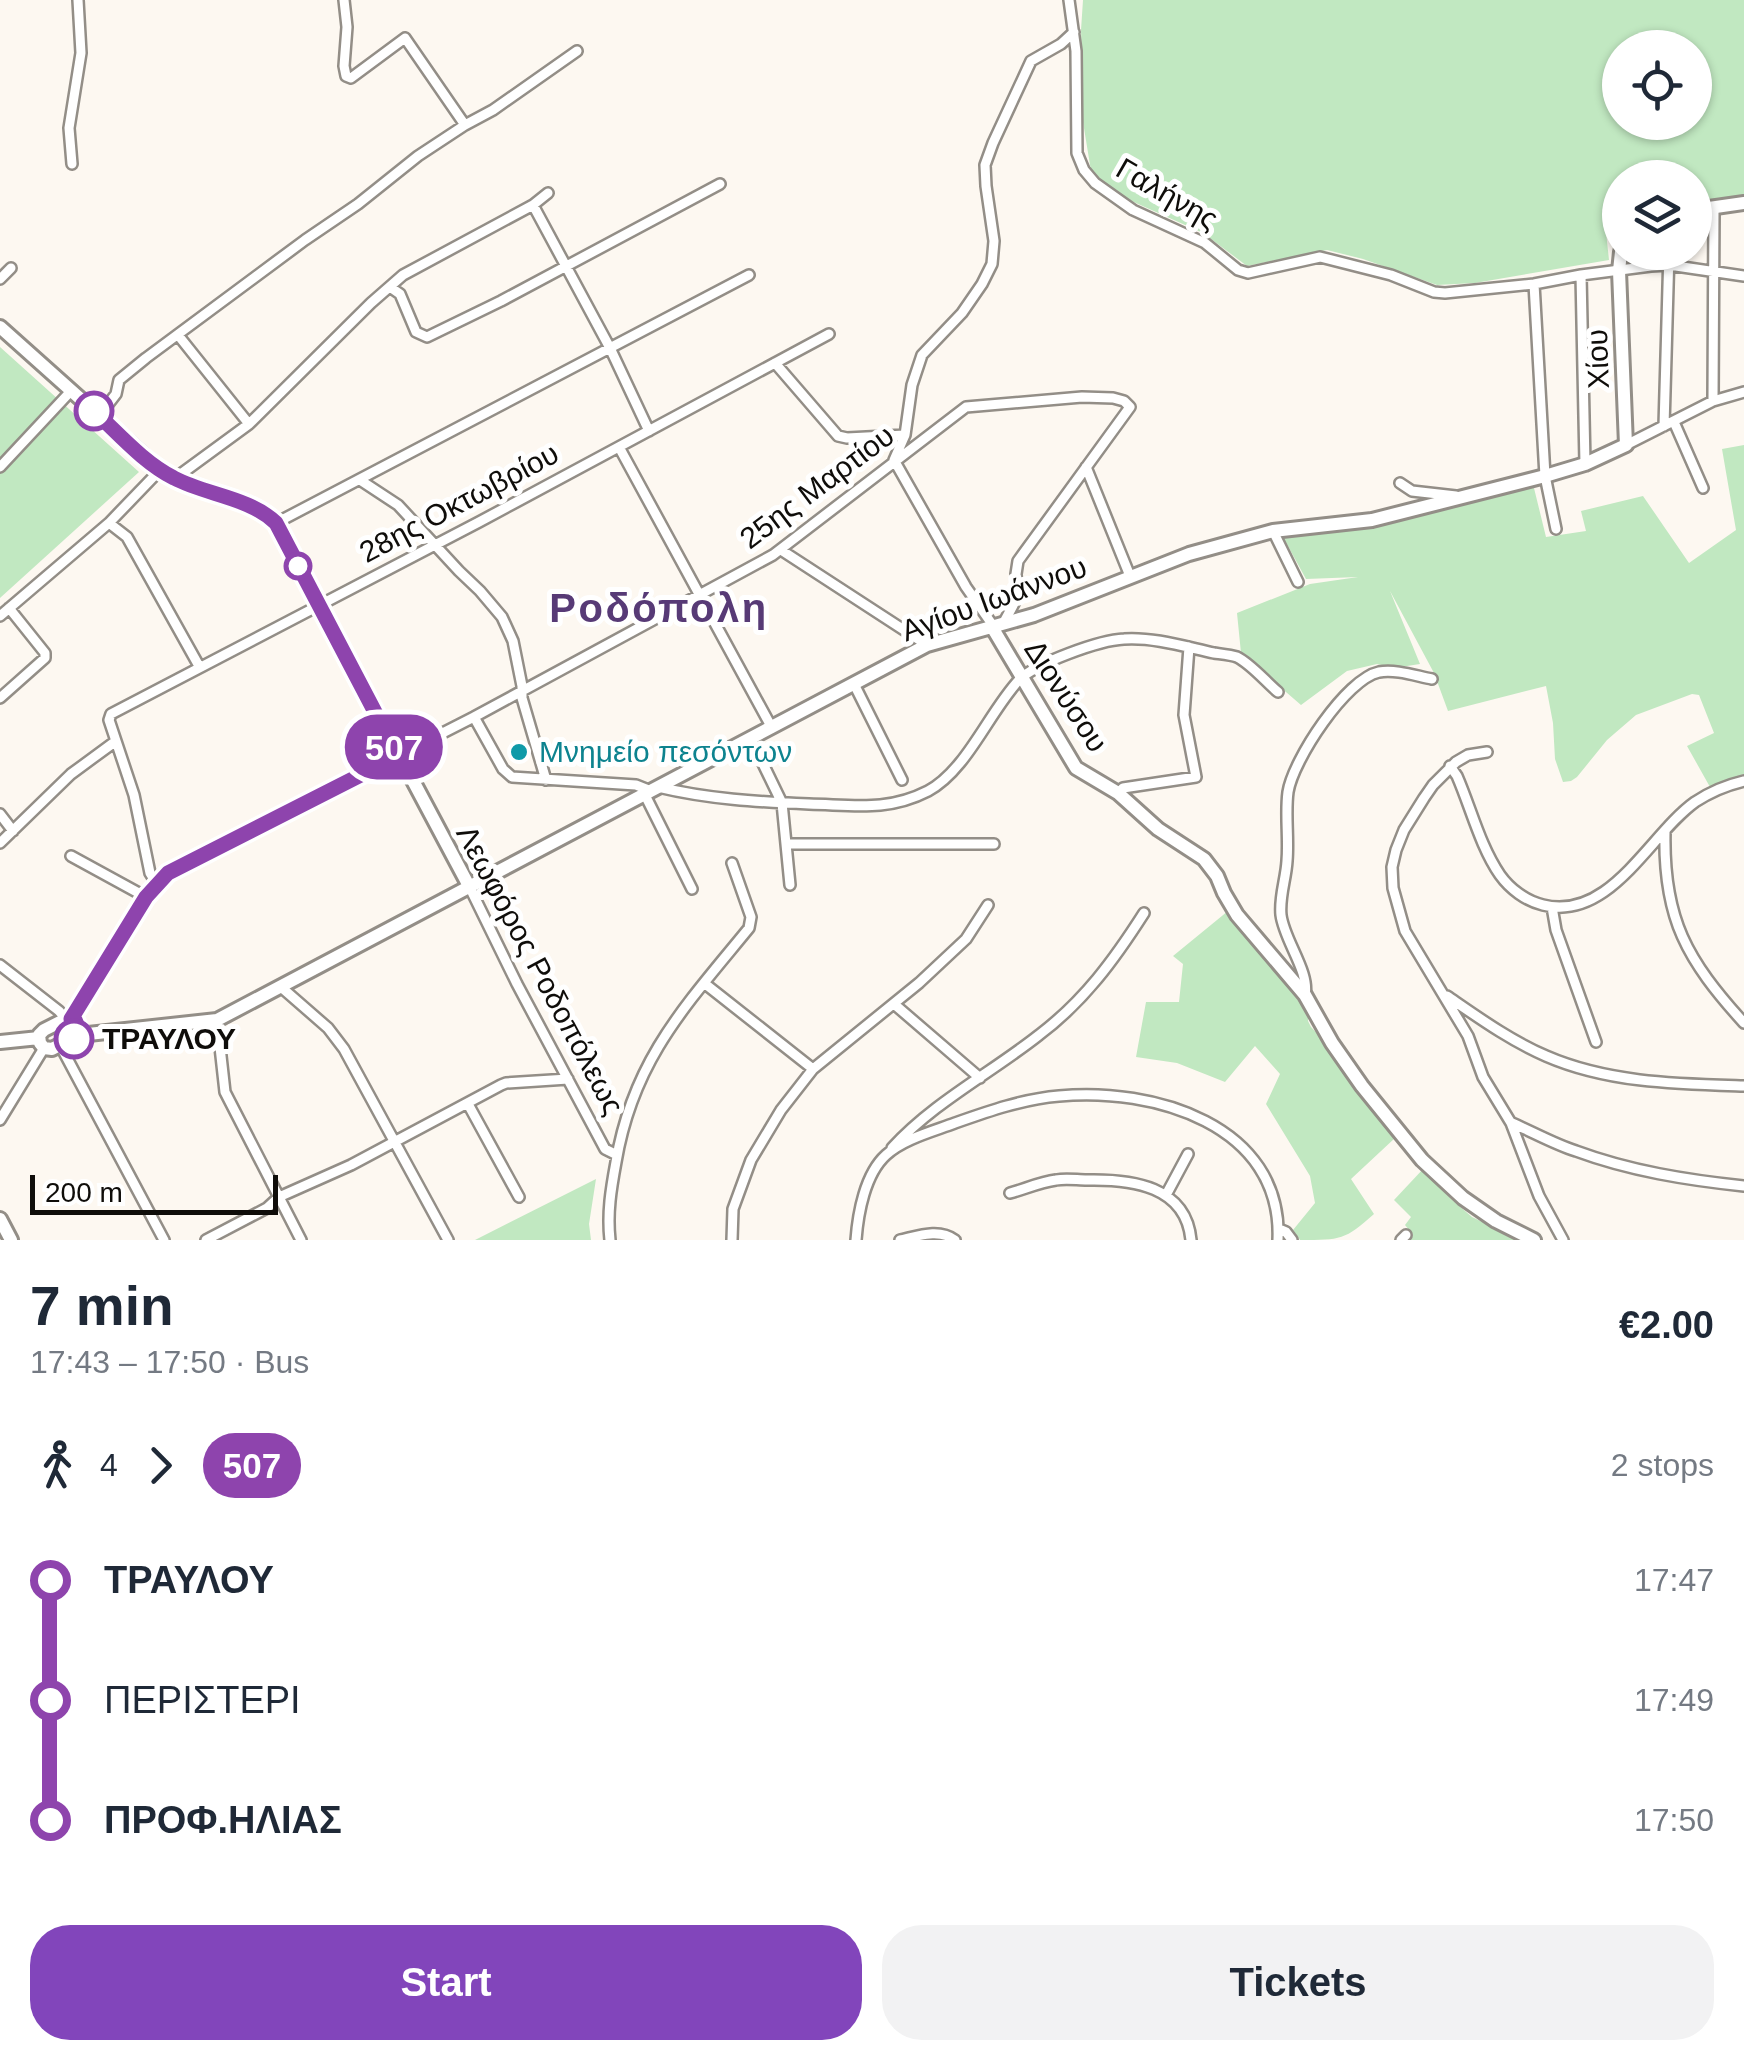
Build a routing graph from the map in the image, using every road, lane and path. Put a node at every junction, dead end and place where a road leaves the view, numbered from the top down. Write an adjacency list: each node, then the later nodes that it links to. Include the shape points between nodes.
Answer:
1 (78, 0): 7 (street)
2 (344, 0): 6 (street, via 346,76 406,38)
3 (1069, 0): 4 (street)
4 (1074, 32): 24 (street, Γαλήνης, via 1077,154 1084,170 1120,202 1205,243 1238,270 1271,270 1320,257 1434,292); 38 (street, via 1031,62 998,132 985,165 992,264 962,313 922,355)
5 (577, 52): 6 (street)
6 (465, 125): 28 (street)
7 (72, 164)
8 (720, 184): 13 (street)
9 (548, 193): 11 (street)
10 (1744, 203): 12 (street)
11 (533, 205): 13 (street); 25 (street)
12 (1714, 207): 19 (street)
13 (566, 266): 25 (street, via 426,337 416,332 400,294); 29 (street)
14 (10, 268): 23 (street)
15 (1628, 270): 18 (street, Γαλήνης)
16 (1669, 270): 36 (street)
17 (1706, 270): 19 (street, Γαλήνης)
18 (1620, 271): 20 (street, Γαλήνης); 39 (street, Χίου)
19 (1714, 271): 22 (street, Γαλήνης); 33 (street)
20 (1581, 274): 24 (street, Γαλήνης); 42 (street)
21 (748, 275): 29 (street)
22 (1744, 276)
23 (0, 278)
24 (1534, 284): 46 (street)
25 (390, 287): 35 (street)
26 (0, 327): 31 (street)
27 (829, 334): 30 (street, 28ης Οκτωβρίου)
28 (178, 335): 34 (street, via 119,380); 35 (street)
29 (610, 348): 37 (street); 48 (street)
30 (775, 363): 37 (street, 28ης Οκτωβρίου); 38 (street, via 838,436)
31 (71, 390): 34 (street); 43 (street)
32 (1744, 392): 33 (street, Αγίου Ιωάννου)
33 (1713, 400): 36 (street, Αγίου Ιωάννου)
34 (99, 416): 45 (street)
35 (249, 424): 47 (street)
36 (1669, 424): 39 (street, Αγίου Ιωάννου); 50 (street)
37 (649, 431): 40 (street, 28ης Οκτωβρίου)
38 (905, 435): 41 (street)
39 (1626, 445): 42 (street, Αγίου Ιωάννου)
40 (618, 447): 56 (street, 28ης Οκτωβρίου); 60 (street)
41 (894, 460): 44 (street, 25ης Μαρτίου, via 966,407 1124,400 1130,407); 57 (street, 25ης Μαρτίου); 63 (street, Διονύσου, via 966,587)
42 (1585, 464): 46 (street, Αγίου Ιωάννου)
43 (0, 467)
44 (1086, 467): 58 (street); 63 (street, via 1018,561 1017,598)
45 (160, 470): 47 (street); 53 (street)
46 (1545, 476): 51 (street, Αγίου Ιωάννου); 54 (street)
47 (174, 479): 52 (street, via 257,509)
48 (360, 480): 52 (street); 56 (street, via 398,505)
49 (1400, 483): 51 (street)
50 (1703, 488)
51 (1458, 497): 55 (street, Αγίου Ιωάννου, via 1372,520)
52 (276, 523): 61 (street, Λεωφόρος Ροδοπόλεως)
53 (109, 524): 62 (street); 66 (street, via 127,537)
54 (1556, 529)
55 (1274, 531): 58 (street, Αγίου Ιωάννου); 59 (street)
56 (434, 545): 61 (street, 28ης Οκτωβρίου); 70 (street, via 502,618 513,641)
57 (781, 550): 60 (street, 25ης Μαρτίου); 64 (street)
58 (1130, 576): 63 (street, Αγίου Ιωάννου)
59 (1298, 582)
60 (700, 596): 70 (street, 25ης Μαρτίου); 74 (street)
61 (318, 604): 66 (street, 28ης Οκτωβρίου); 78 (street, Λεωφόρος Ροδοπόλεως)
62 (4, 612): 72 (street, via 46,653)
63 (999, 626): 64 (street, Αγίου Ιωάννου); 67 (street, Διονύσου)
64 (926, 645): 69 (street, Αγίου Ιωάννου)
65 (1189, 647): 67 (street, via 1117,639); 71 (street, via 1238,658); 84 (street, via 1184,715 1196,777)
66 (199, 666): 76 (street, 28ης Οκτωβρίου, via 112,714)
67 (1023, 676): 84 (street, Διονύσου, via 1076,768); 85 (street, via 969,751 931,789 898,804 864,808)
68 (1432, 679): 106 (street, via 1388,671 1360,680 1317,730 1288,788 1280,904 1284,932 1307,985)
69 (854, 684): 74 (street, Αγίου Ιωάννου); 81 (street)
70 (520, 692): 73 (street, 25ης Μαρτίου); 80 (street)
71 (1278, 692)
72 (0, 698)
73 (474, 717): 78 (street, 25ης Μαρτίου); 80 (street, via 507,773)
74 (772, 728): 75 (street, Αγίου Ιωάννου)
75 (751, 739): 83 (street, Αγίου Ιωάννου); 85 (street)
76 (116, 742): 87 (street); 94 (street)
77 (1487, 752): 79 (street)
78 (398, 756): 94 (street, 25ης Μαρτίου); 96 (street, Λεωφόρος Ροδοπόλεως)
79 (1450, 766): 100 (street, via 1499,873 1526,898); 105 (street, via 1404,830 1392,878 1404,932)
80 (546, 780): 83 (street)
81 (902, 780)
82 (1744, 780): 88 (street, via 1695,802)
83 (651, 791): 85 (street); 96 (street, Αγίου Ιωάννου); 97 (street)
84 (1118, 793): 106 (street, Διονύσου, via 1204,859 1237,915)
85 (782, 803): 90 (street)
86 (0, 814): 87 (street)
87 (12, 831): 89 (street)
88 (1665, 832): 100 (street, via 1602,893); 110 (street, via 1672,914 1711,986)
89 (0, 842)
90 (786, 844): 91 (street); 95 (street)
91 (994, 844)
92 (71, 856): 98 (street)
93 (732, 863): 103 (street, via 749,928)
94 (157, 884): 98 (street, 25ης Μαρτίου)
95 (790, 884)
96 (469, 886): 104 (street, Αγίου Ιωάννου); 118 (street, Λεωφόρος Ροδοπόλεως)
97 (692, 889)
98 (146, 897): 108 (street, 25ης Μαρτίου)
99 (988, 906): 107 (street, via 966,939)
100 (1552, 907): 113 (street)
101 (1144, 913): 117 (street, via 1078,1002)
102 (0, 965): 108 (street)
103 (704, 983): 116 (street); 126 (street, via 642,1073)
104 (281, 987): 109 (street, Αγίου Ιωάννου); 123 (street, via 344,1048)
105 (1444, 994): 119 (street, via 1560,1062 1647,1082); 122 (street)
106 (1304, 995): 148 (street, Διονύσου, via 1352,1072 1422,1160 1496,1221)
107 (894, 1004): 116 (street); 117 (street)
108 (68, 1019): 111 (street); 114 (street, via 42,1032)
109 (217, 1020): 111 (street, Αγίου Ιωάννου); 130 (street, via 224,1092)
110 (1744, 1024)
111 (79, 1035): 115 (street)
112 (0, 1042): 114 (street)
113 (1596, 1042)
114 (41, 1043): 115 (street); 121 (street)
115 (60, 1045): 136 (street)
116 (813, 1069): 142 (street, via 751,1160 733,1209)
117 (980, 1078): 124 (street, via 922,1117)
118 (568, 1079): 120 (street, via 506,1083); 126 (street, Λεωφόρος Ροδοπόλεως, via 605,1149)
119 (1744, 1086)
120 (468, 1104): 123 (street); 131 (street)
121 (0, 1120)
122 (1511, 1122): 127 (street, via 1630,1168); 149 (street)
123 (394, 1142): 130 (street); 140 (street)
124 (887, 1154): 134 (street, via 950,1124 1038,1098 1105,1094 1147,1101 1203,1119 1234,1138 1271,1192); 143 (street, via 865,1194)
125 (1188, 1154): 129 (street)
126 (617, 1155): 141 (street)
127 (1744, 1186)
128 (1010, 1193): 129 (street, via 1056,1180 1098,1180 1132,1182)
129 (1166, 1195): 146 (street, via 1184,1213)
130 (279, 1197): 133 (street); 139 (street)
131 (519, 1197)
132 (0, 1219): 135 (street)
133 (228, 1228): 137 (street); 138 (street)
134 (1278, 1234): 147 (street)
135 (11, 1240)
136 (164, 1240)
137 (206, 1240)
138 (234, 1240)
139 (301, 1240)
140 (448, 1240)
141 (610, 1240)
142 (732, 1240)
143 (856, 1240)
144 (900, 1240): 145 (street, via 936,1233)
145 (955, 1240)
146 (1191, 1240)
147 (1292, 1240)
148 (1534, 1240)
149 (1563, 1240)

